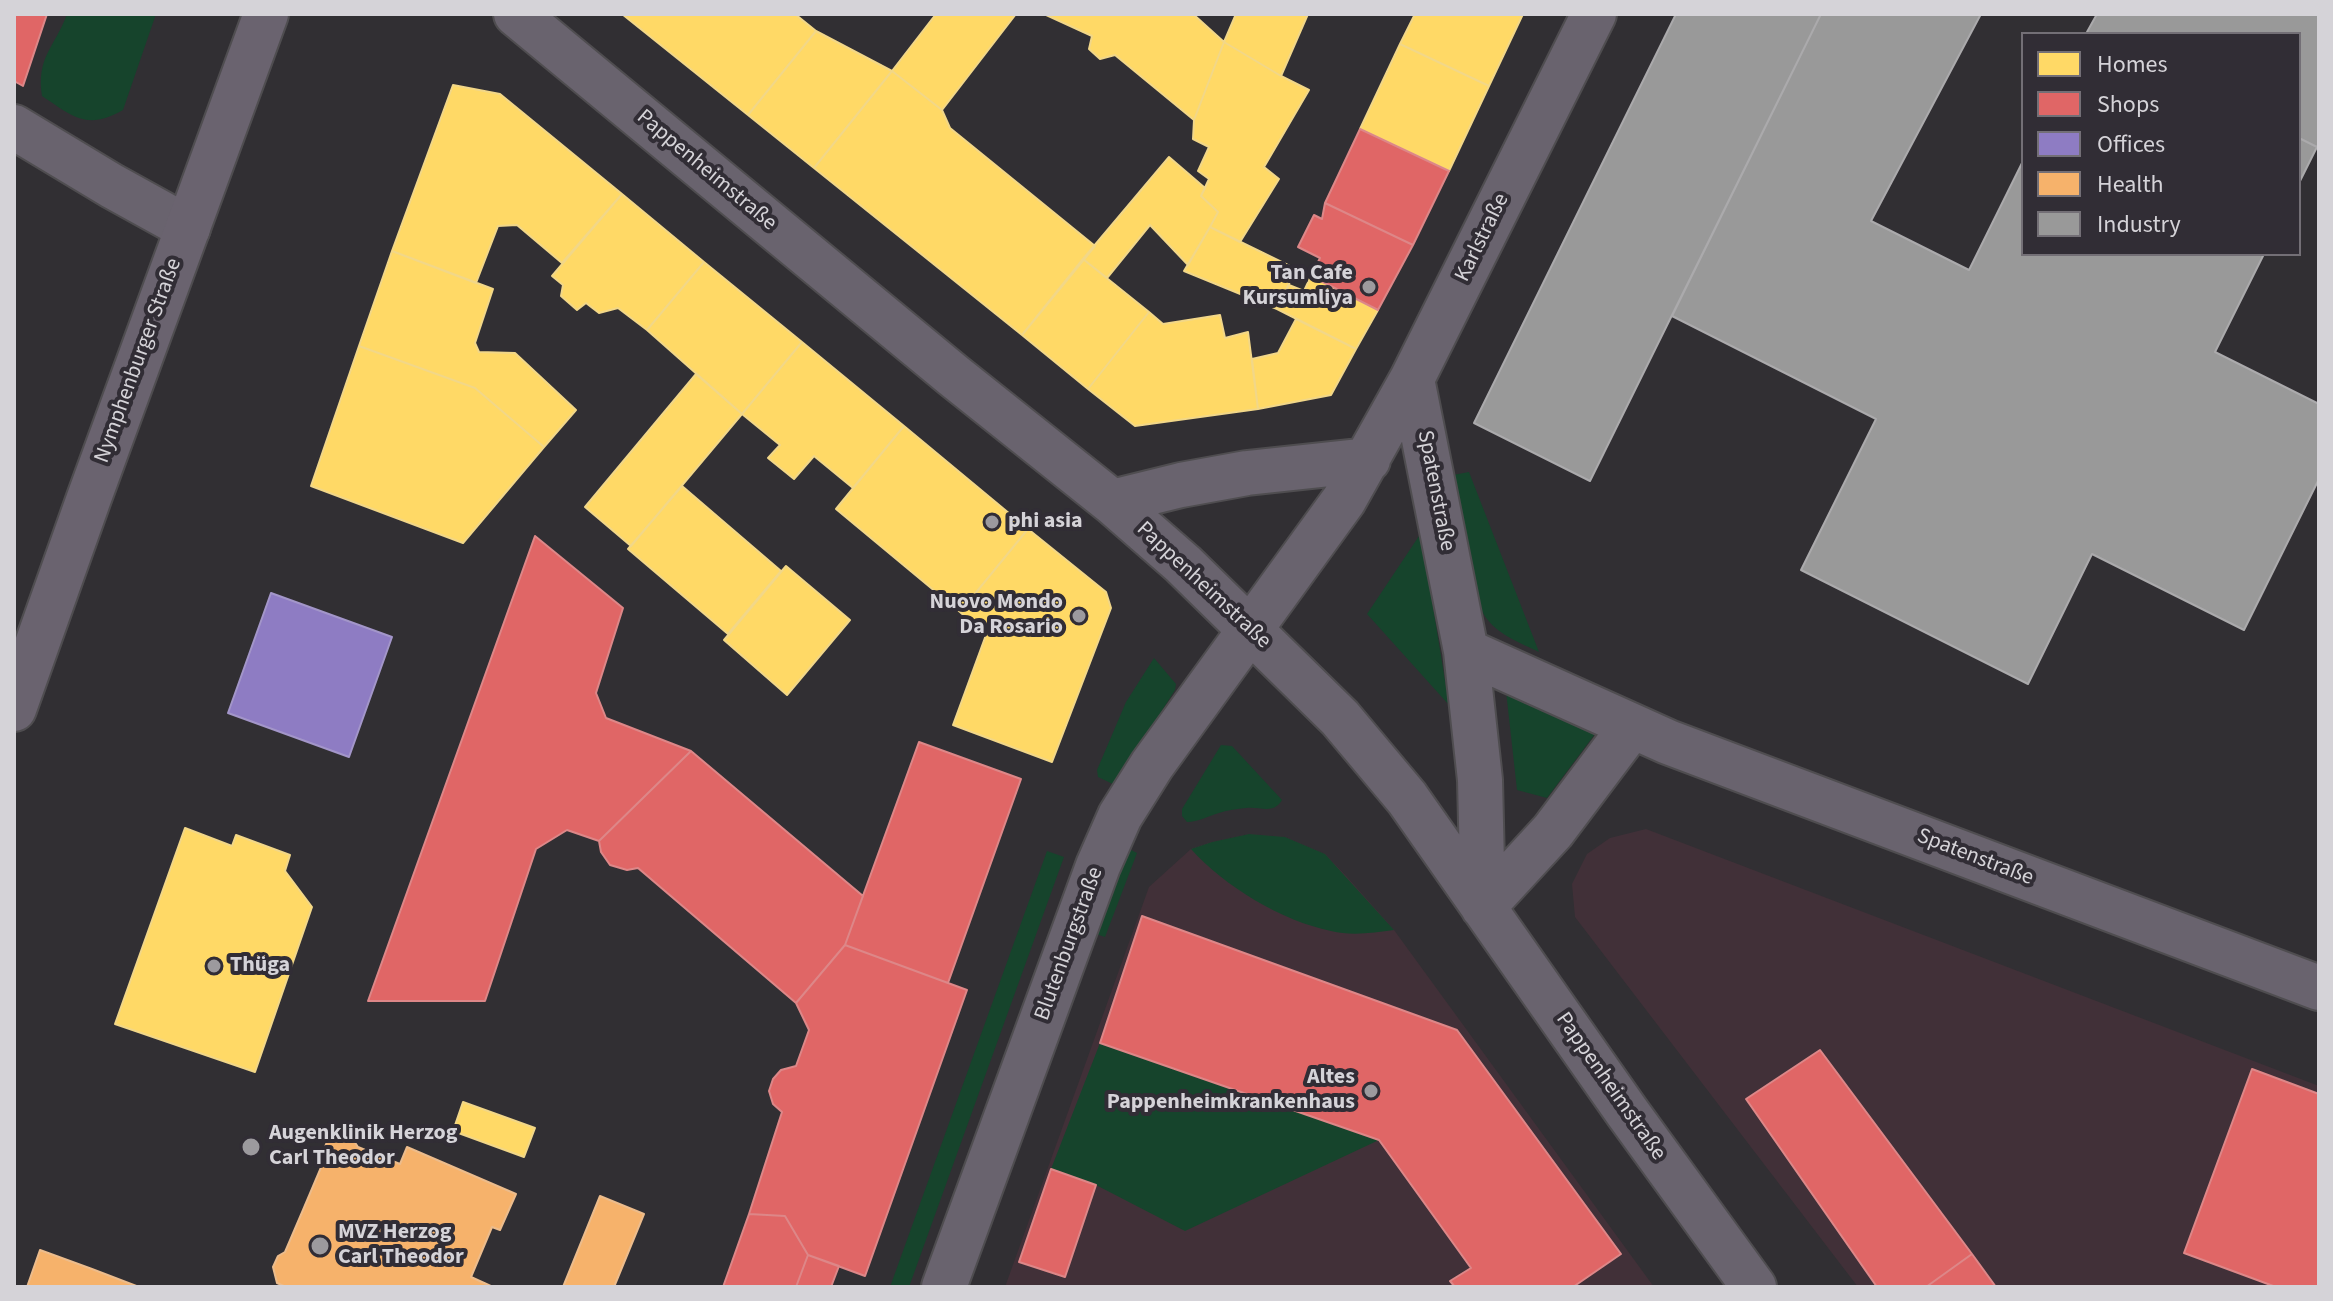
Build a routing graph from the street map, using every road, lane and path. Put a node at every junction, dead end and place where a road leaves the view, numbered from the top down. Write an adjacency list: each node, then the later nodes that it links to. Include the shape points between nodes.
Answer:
1 (266, 14): 5 (main road, Nymphenburger Straße)
2 (516, 14): 8 (street, Pappenheimstraße)
3 (1594, 14): 6 (street, Karlstraße)
4 (14, 127): 5 (street)
5 (188, 228): 11 (main road, Nymphenburger Straße)
6 (1412, 379): 7 (street, Karlstraße); 10 (street, Spatenstraße)
7 (1368, 460): 8 (street, via 1247,473); 9 (street, Karlstraße)
8 (1112, 502): 9 (street, Pappenheimstraße)
9 (1250, 629): 13 (street, Pappenheimstraße, via 1340,718 1407,798); 15 (street, Blutenburgstraße, via 1120,816)
10 (1466, 651): 12 (street, Spatenstraße); 13 (street, Spatenstraße, via 1480,780)
11 (14, 709)
12 (1632, 726): 13 (street, via 1553,831); 14 (street, Spatenstraße)
13 (1483, 907): 16 (street, Pappenheimstraße)
14 (2319, 988)
15 (944, 1287)
16 (1754, 1287)

